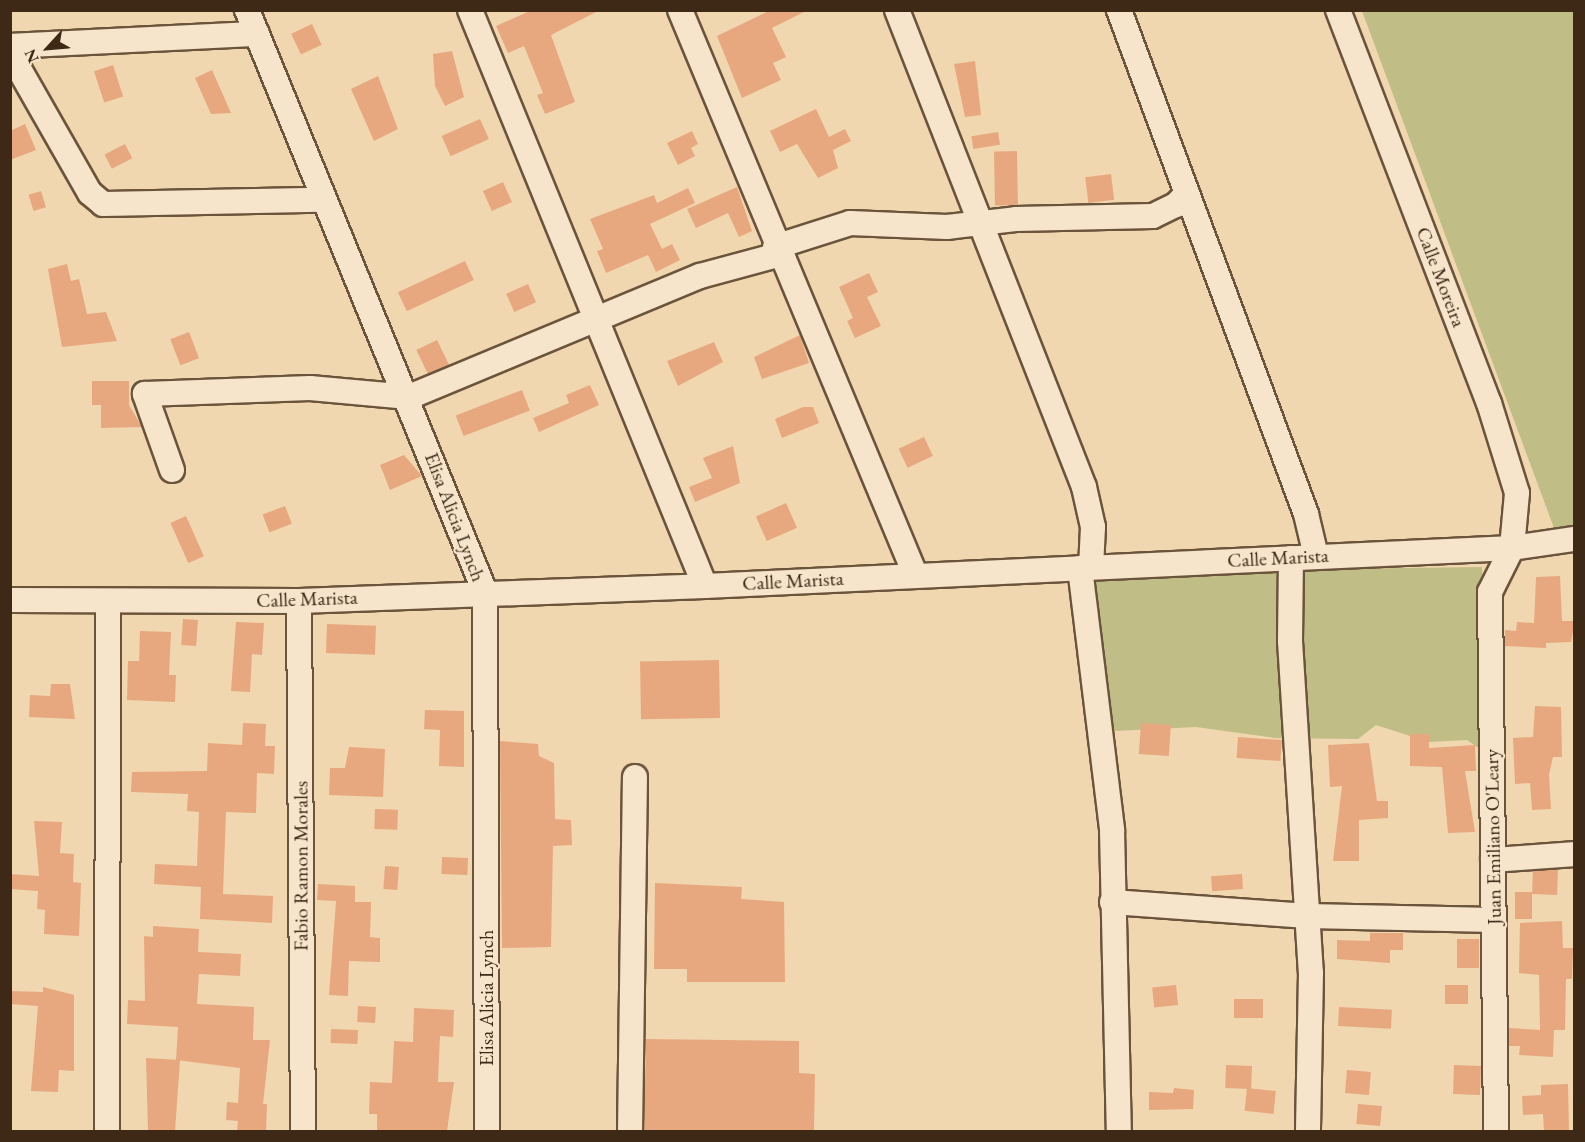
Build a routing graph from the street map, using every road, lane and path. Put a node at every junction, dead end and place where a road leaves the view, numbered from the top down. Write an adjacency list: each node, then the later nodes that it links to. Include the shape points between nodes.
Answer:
1 (247, 10): 7 (street, Elisa Alicia Lynch)
2 (470, 10): 14 (street)
3 (680, 10): 13 (street)
4 (897, 10): 12 (street)
5 (1119, 10): 10 (street)
6 (1338, 10): 18 (street, Calle Moreira, via 1489,403 1517,493)
7 (256, 34): 8 (street); 11 (street, Elisa Alicia Lynch)
8 (10, 46)
9 (10, 53): 11 (street, via 90,193 103,204)
10 (1187, 193): 12 (street, via 1176,205 1153,216 1016,219); 19 (street, via 1306,514)
11 (320, 200): 15 (street, Elisa Alicia Lynch)
12 (979, 225): 13 (street, via 850,223); 21 (street, via 1083,487 1093,527)
13 (777, 251): 14 (street, via 700,276); 22 (street)
14 (597, 321): 15 (street); 23 (street)
15 (409, 397): 16 (street, via 310,388 145,394); 24 (street, Elisa Alicia Lynch)
16 (172, 470)
17 (1575, 539): 18 (street, Calle Marista)
18 (1512, 548): 19 (street, Calle Marista); 30 (street, Juan Emiliano O'Leary, via 1490,592)
19 (1316, 556): 20 (street, Calle Marista)
20 (1291, 558): 21 (street, Calle Marista); 32 (street, via 1290,641)
21 (1086, 568): 22 (street, Calle Marista); 31 (street, via 1112,830)
22 (915, 574): 23 (street, Calle Marista)
23 (705, 586): 24 (street, Calle Marista)
24 (485, 592): 26 (street, Calle Marista); 36 (street, Elisa Alicia Lynch)
25 (10, 600): 27 (street, Calle Marista)
26 (299, 601): 27 (street, Calle Marista); 35 (street, Fabio Ramon Morales)
27 (108, 602): 34 (street)
28 (635, 777): 37 (street)
29 (1575, 854): 30 (street)
30 (1493, 860): 33 (street, Juan Emiliano O'Leary)
31 (1112, 903): 32 (street); 38 (street)
32 (1308, 916): 33 (street); 39 (street)
33 (1494, 920): 40 (street, Juan Emiliano O'Leary)
34 (107, 1131)
35 (303, 1131)
36 (487, 1131)
37 (630, 1131)
38 (1119, 1131)
39 (1308, 1131)
40 (1496, 1131)

